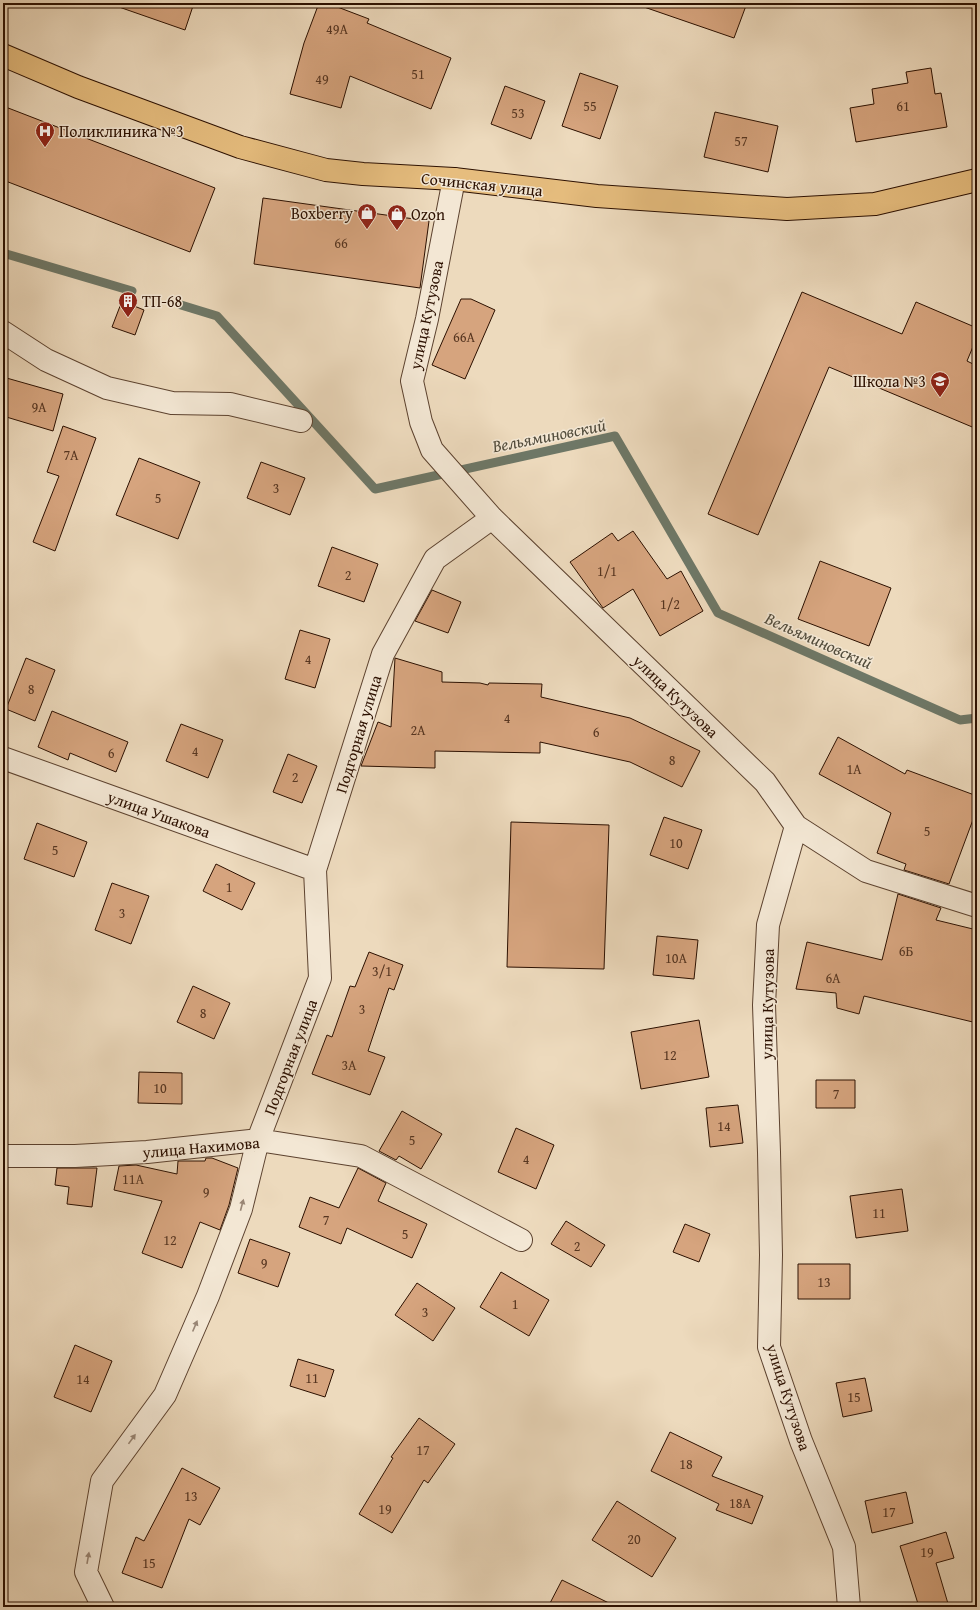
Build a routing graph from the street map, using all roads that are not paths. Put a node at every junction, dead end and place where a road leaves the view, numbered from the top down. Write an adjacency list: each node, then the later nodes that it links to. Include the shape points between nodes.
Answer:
1 (3, 56): 2 (highway, Сочинская улица, via 78,87 240,147 326,170)
2 (454, 179): 3 (highway, Сочинская улица, via 597,196 787,209 875,204); 6 (street, улица Кутузова, via 427,319 412,381 421,422 432,450)
3 (977, 180)
4 (3, 332): 5 (street, via 46,360 107,388 172,403 230,404)
5 (301, 421)
6 (492, 518): 8 (street, улица Кутузова, via 765,782); 9 (street, Подгорная улица, via 435,559 383,654)
7 (3, 758): 9 (street, улица Ушакова)
8 (796, 826): 10 (street, via 866,871); 15 (street, улица Кутузова, via 768,925 764,997 770,1200 769,1347 801,1441 844,1547)
9 (315, 870): 11 (street, Подгорная улица, via 320,978)
10 (977, 906)
11 (258, 1140): 12 (street, улица Нахимова, via 147,1152); 13 (street, улица Нахимова, via 360,1156); 14 (street, Подгорная улица, one-way to 11, via 86,1572 102,1480 165,1394 208,1296 241,1209)
12 (3, 1156)
13 (522, 1240)
14 (103, 1607)
15 (849, 1607)

